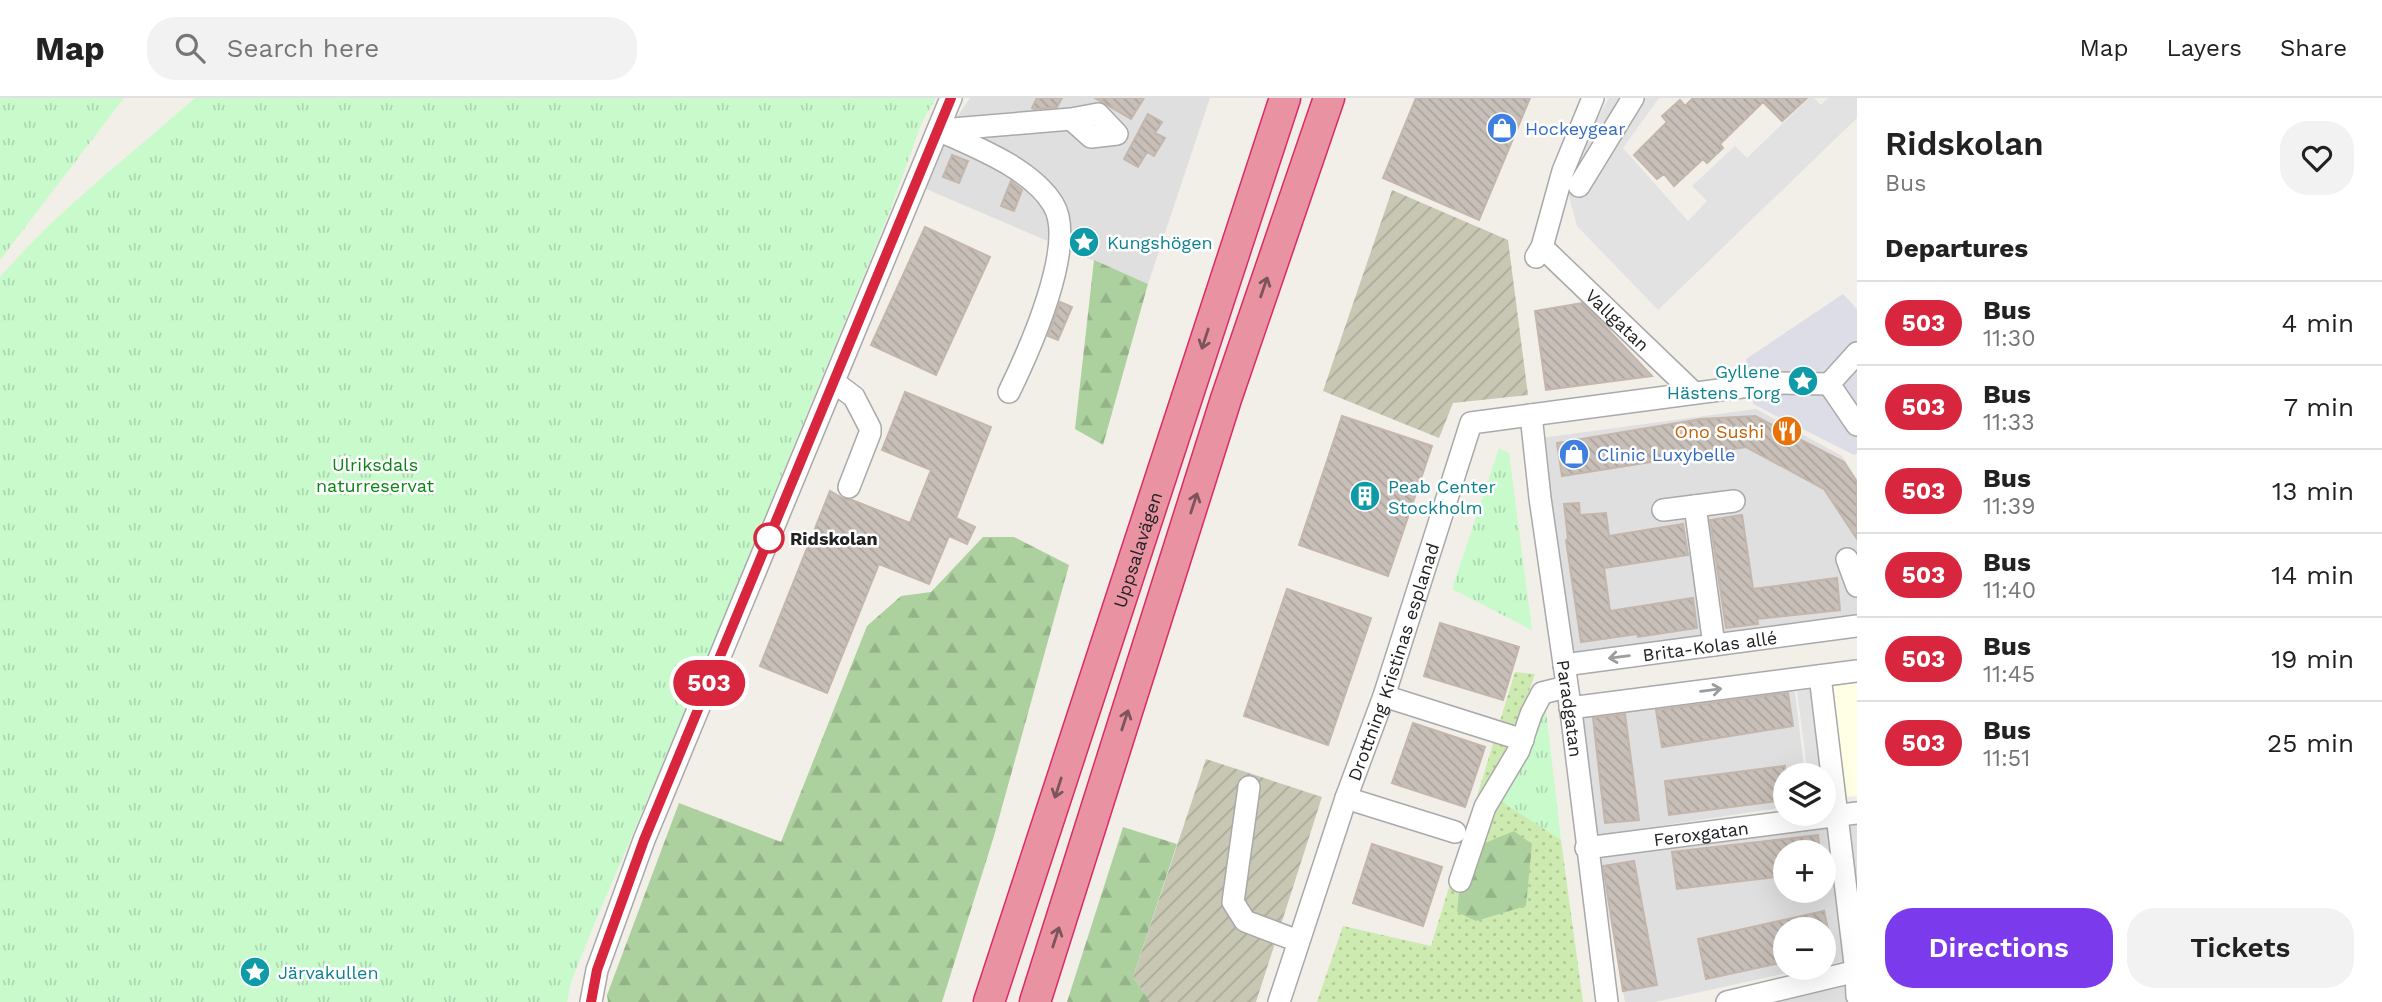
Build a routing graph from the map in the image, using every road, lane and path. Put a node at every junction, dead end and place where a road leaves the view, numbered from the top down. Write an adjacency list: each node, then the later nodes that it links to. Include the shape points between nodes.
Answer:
1 (951, 98): 8 (street)
2 (1277, 98): 9 (highway)
3 (1285, 98): 9 (highway, Uppsalavägen)
4 (1329, 98): 43 (highway, one-way to 4, via 1226,399)
5 (1593, 98): 15 (street, Vallgatan, via 1563,171 1539,253)
6 (1633, 98): 10 (street)
7 (1071, 119): 8 (street)
8 (938, 130): 12 (street); 14 (street, via 996,156 1028,178 1053,204 1060,220 1052,282 1034,340)
9 (1256, 181): 42 (highway, Uppsalavägen, one-way to 42)
10 (1579, 186)
11 (1857, 353): 13 (street)
12 (834, 382): 18 (street, via 854,397 870,428); 41 (street, via 644,840 597,970)
13 (1829, 384): 15 (street, Drottning Kristinas esplanad, via 1772,383); 17 (street)
14 (1009, 392)
15 (1694, 393): 16 (street, Drottning Kristinas esplanad)
16 (1531, 415): 26 (street, Paradgatan); 29 (street, Drottning Kristinas esplanad, via 1471,423)
17 (1857, 425)
18 (849, 487)
19 (1734, 501): 20 (street)
20 (1695, 506): 21 (street); 25 (street)
21 (1663, 510)
22 (1847, 559): 23 (street)
23 (1857, 586)
24 (1857, 626): 25 (street, Brita-Kolas allé)
25 (1714, 645): 26 (street, Brita-Kolas allé, one-way to 26)
26 (1564, 665): 30 (street, Paradgatan)
27 (1857, 671): 28 (street)
28 (1820, 676): 30 (street, one-way to 28); 34 (street)
29 (1384, 696): 31 (street); 33 (street, Drottning Kristinas esplanad)
30 (1568, 698): 31 (street, via 1542,693); 36 (street, Paradgatan)
31 (1523, 740): 37 (street, via 1485,807)
32 (1250, 787): 38 (street, via 1233,902 1245,921)
33 (1346, 798): 35 (street); 38 (street, Drottning Kristinas esplanad)
34 (1847, 814): 36 (street, Feroxgatan); 39 (street)
35 (1455, 832)
36 (1586, 848): 45 (street, Paradgatan)
37 (1460, 881)
38 (1298, 942): 44 (street, Drottning Kristinas esplanad)
39 (1857, 972): 40 (street); 46 (street)
40 (1857, 996)
41 (591, 1002)
42 (989, 1002)
43 (1035, 1002)
44 (1279, 1002)
45 (1607, 1002)
46 (1727, 1002)

